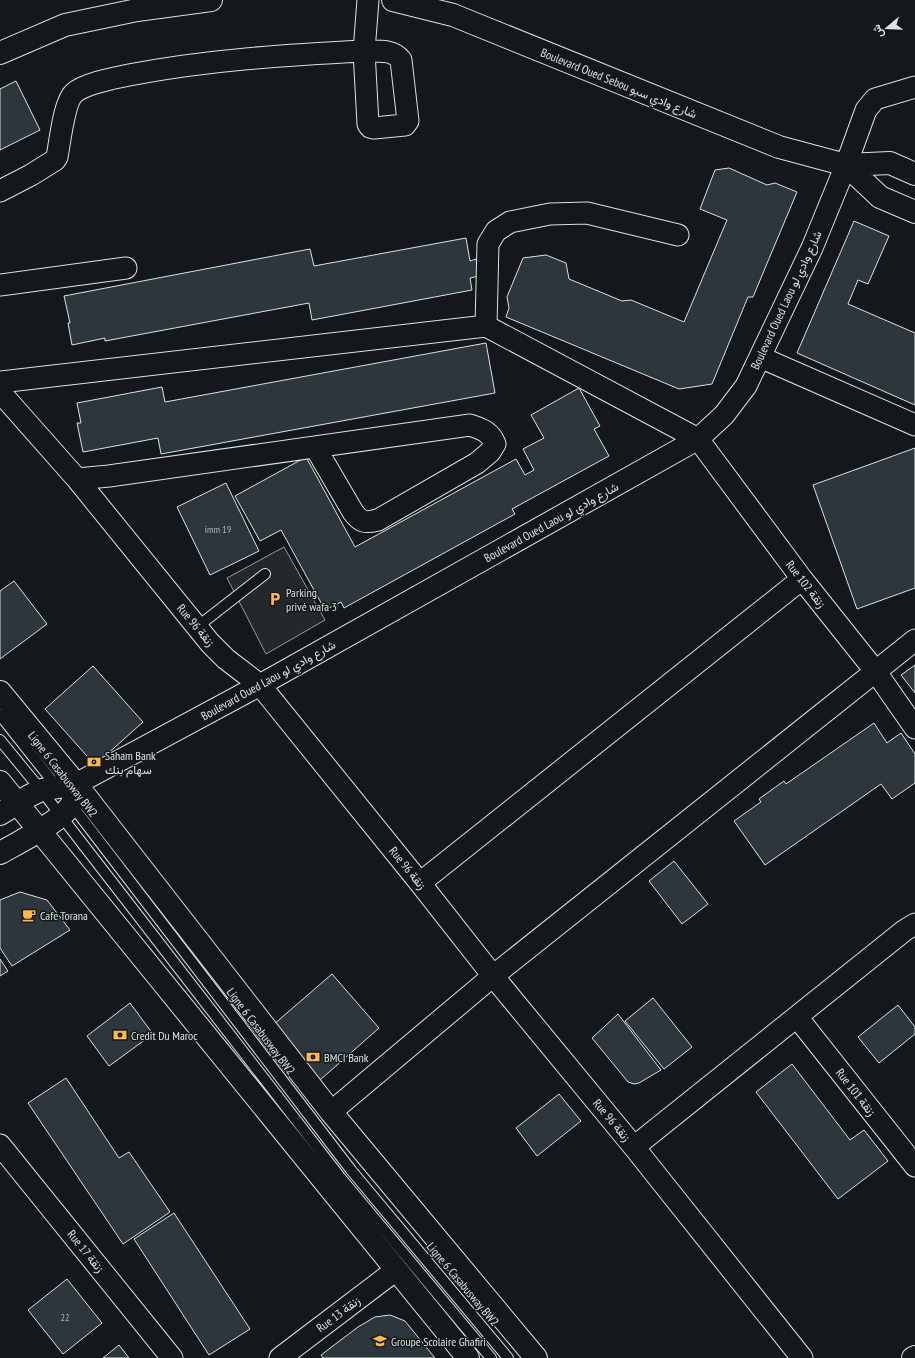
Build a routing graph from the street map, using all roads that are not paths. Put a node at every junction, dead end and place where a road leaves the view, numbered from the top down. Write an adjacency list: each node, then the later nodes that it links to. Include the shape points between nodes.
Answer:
1 (210, 0): 4 (main road, via 136,10 65,25)
2 (368, 0): 8 (street, via 364,51 220,60 112,78 82,88 75,92 69,102 55,160)
3 (393, 0): 6 (main road, Boulevard Oued Sebou شارع وادي سبو, via 453,15 779,147)
4 (0, 53)
5 (915, 87): 6 (street, Boulevard Oued Laou شارع وادي لو, via 875,99 866,110)
6 (846, 165): 7 (main road, Boulevard Oued Sebou شارع وادي سبو, via 890,163); 9 (main road, Boulevard Oued Sebou شارع وادي سبو, via 880,197); 14 (street, Boulevard Oued Laou شارع وادي لو, via 812,248)
7 (915, 174)
8 (0, 191)
9 (915, 212)
10 (678, 235): 13 (street, via 586,213 550,214 510,222 496,231 488,244)
11 (126, 268): 12 (street)
12 (0, 285)
13 (486, 326): 15 (street); 18 (street)
14 (760, 357): 17 (street); 18 (street, Boulevard Oued Laou شارع وادي لو, via 746,386 724,415)
15 (0, 382)
16 (0, 392): 20 (street, Rue 96 زنقة)
17 (915, 425)
18 (698, 439): 22 (street, Rue 102 زنقة); 26 (street, Boulevard Oued Laou شارع وادي لو)
19 (315, 447): 19 (street, via 470,425 487,431 495,444 477,464 378,520 367,522 353,512); 20 (street)
20 (77, 479): 23 (street, Rue 96 زنقة)
21 (265, 574): 23 (lane)
22 (802, 579): 25 (street, Rue 102 زنقة); 36 (street)
23 (197, 627): 26 (street, Rue 96 زنقة, via 226,659)
24 (915, 640): 25 (street)
25 (876, 672): 29 (street, Rue 102 زنقة); 38 (street)
26 (260, 685): 32 (street, Boulevard Oued Laou شارع وادي لو); 36 (street, Rue 96 زنقة)
27 (0, 692): 32 (main road)
28 (0, 715): 32 (lane, Ligne 6 Casabusway BW2)
29 (915, 728)
30 (0, 740): 32 (lane, Ligne 6 Casabusway BW2)
31 (0, 782): 33 (main road)
32 (61, 796): 33 (main road, Boulevard Oued Laou شارع وادي لو); 34 (main road, Boulevard Oued Laou شارع وادي لو); 40 (main road); 48 (lane, Ligne 6 Casabusway BW2, via 340,1177); 49 (lane, Ligne 6 Casabusway BW2, via 351,1170)
33 (8, 808): 34 (main road)
34 (38, 830): 35 (main road, Boulevard Oued Laou شارع وادي لو); 44 (main road)
35 (0, 853)
36 (420, 883): 38 (street, Rue 96 زنقة)
37 (915, 924): 39 (street)
38 (493, 976): 40 (street); 42 (street, Rue 96 زنقة)
39 (797, 1017): 42 (street); 43 (street, Rue 101 زنقة)
40 (331, 1112): 50 (main road)
41 (0, 1145): 45 (street, Rue 17 زنقة)
42 (634, 1147): 51 (street, Rue 96 زنقة)
43 (915, 1166)
44 (396, 1270): 46 (street, Rue 13 زنقة); 47 (main road)
45 (172, 1358)
46 (280, 1358)
47 (468, 1358)
48 (491, 1358)
49 (508, 1358)
50 (536, 1358)
51 (802, 1358)

